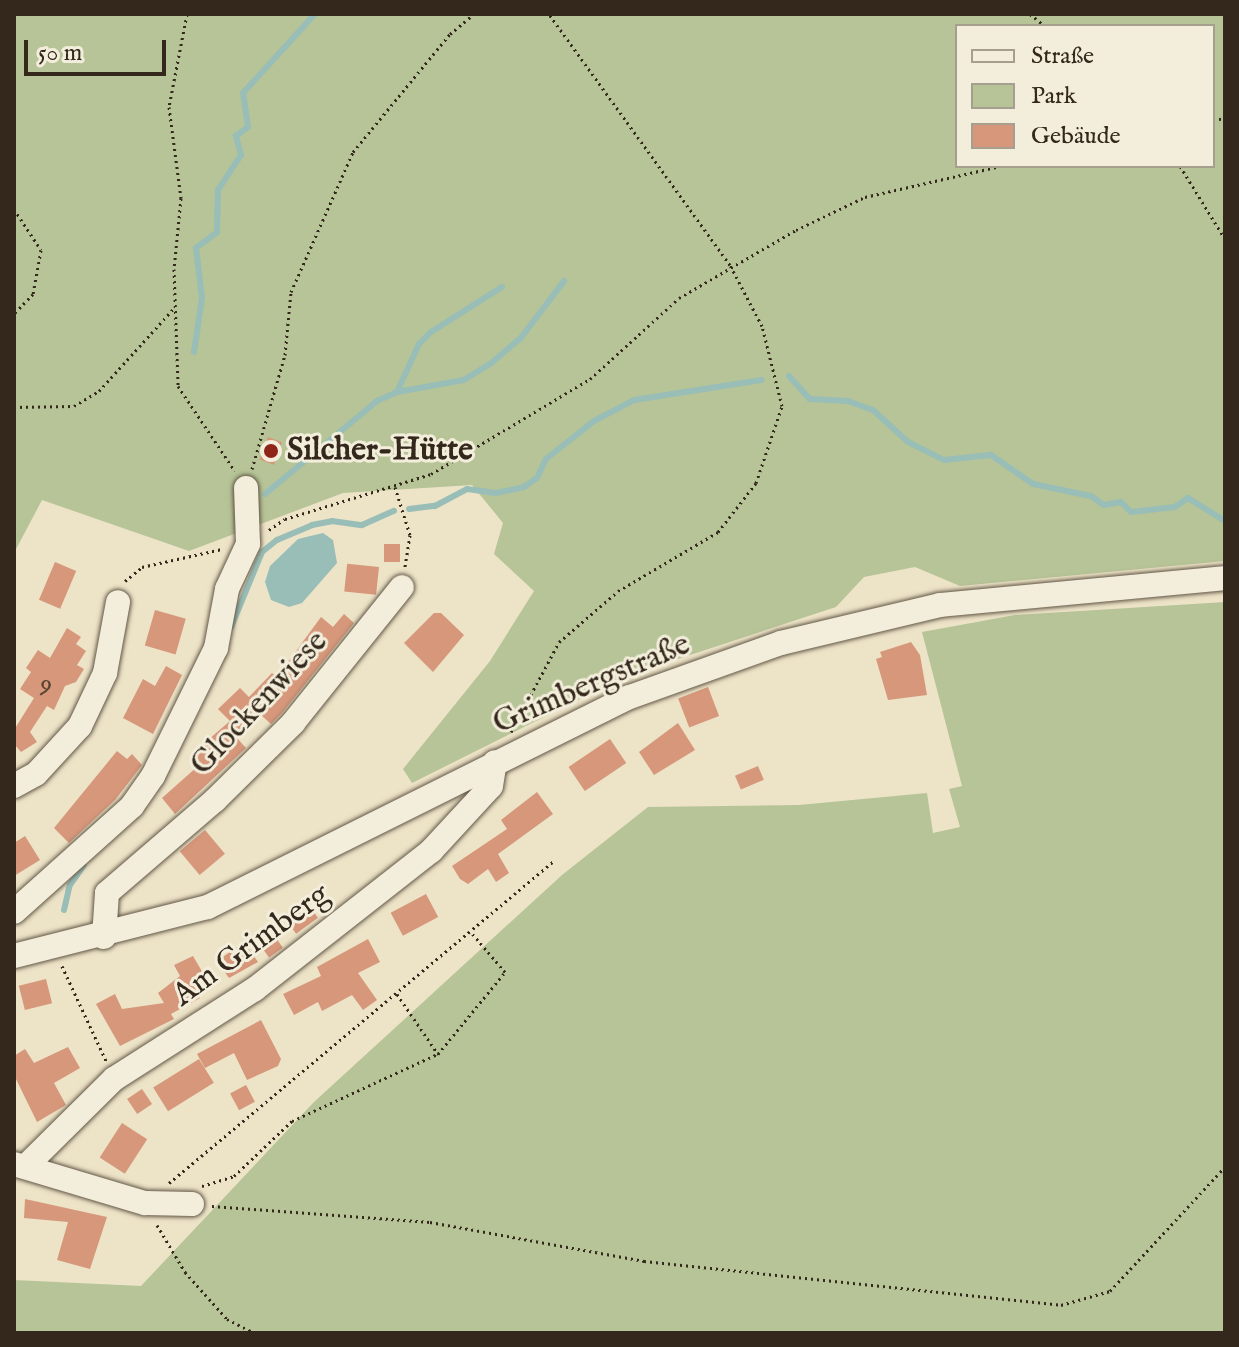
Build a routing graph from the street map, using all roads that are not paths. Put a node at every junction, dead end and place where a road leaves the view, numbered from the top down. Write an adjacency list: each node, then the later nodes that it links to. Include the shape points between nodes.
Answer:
1 (246, 488): 7 (street, via 248,544 227,589 216,648 153,776 132,806)
2 (1225, 578): 5 (street, Grimbergstraße, via 1080,588 898,613 781,643 630,697)
3 (402, 587): 8 (street, Glockenwiese, via 293,723 215,800 107,893)
4 (118, 602): 6 (street, via 105,673 80,726 36,774)
5 (495, 762): 8 (street, Grimbergstraße, via 255,887 208,907); 10 (street, Am Grimberg, via 491,786 431,851 255,989 114,1079)
6 (14, 786)
7 (14, 912)
8 (104, 937): 9 (street, Grimbergstraße)
9 (14, 956)
10 (20, 1165): 11 (street, Am Grimberg, via 145,1203)
11 (190, 1197)

